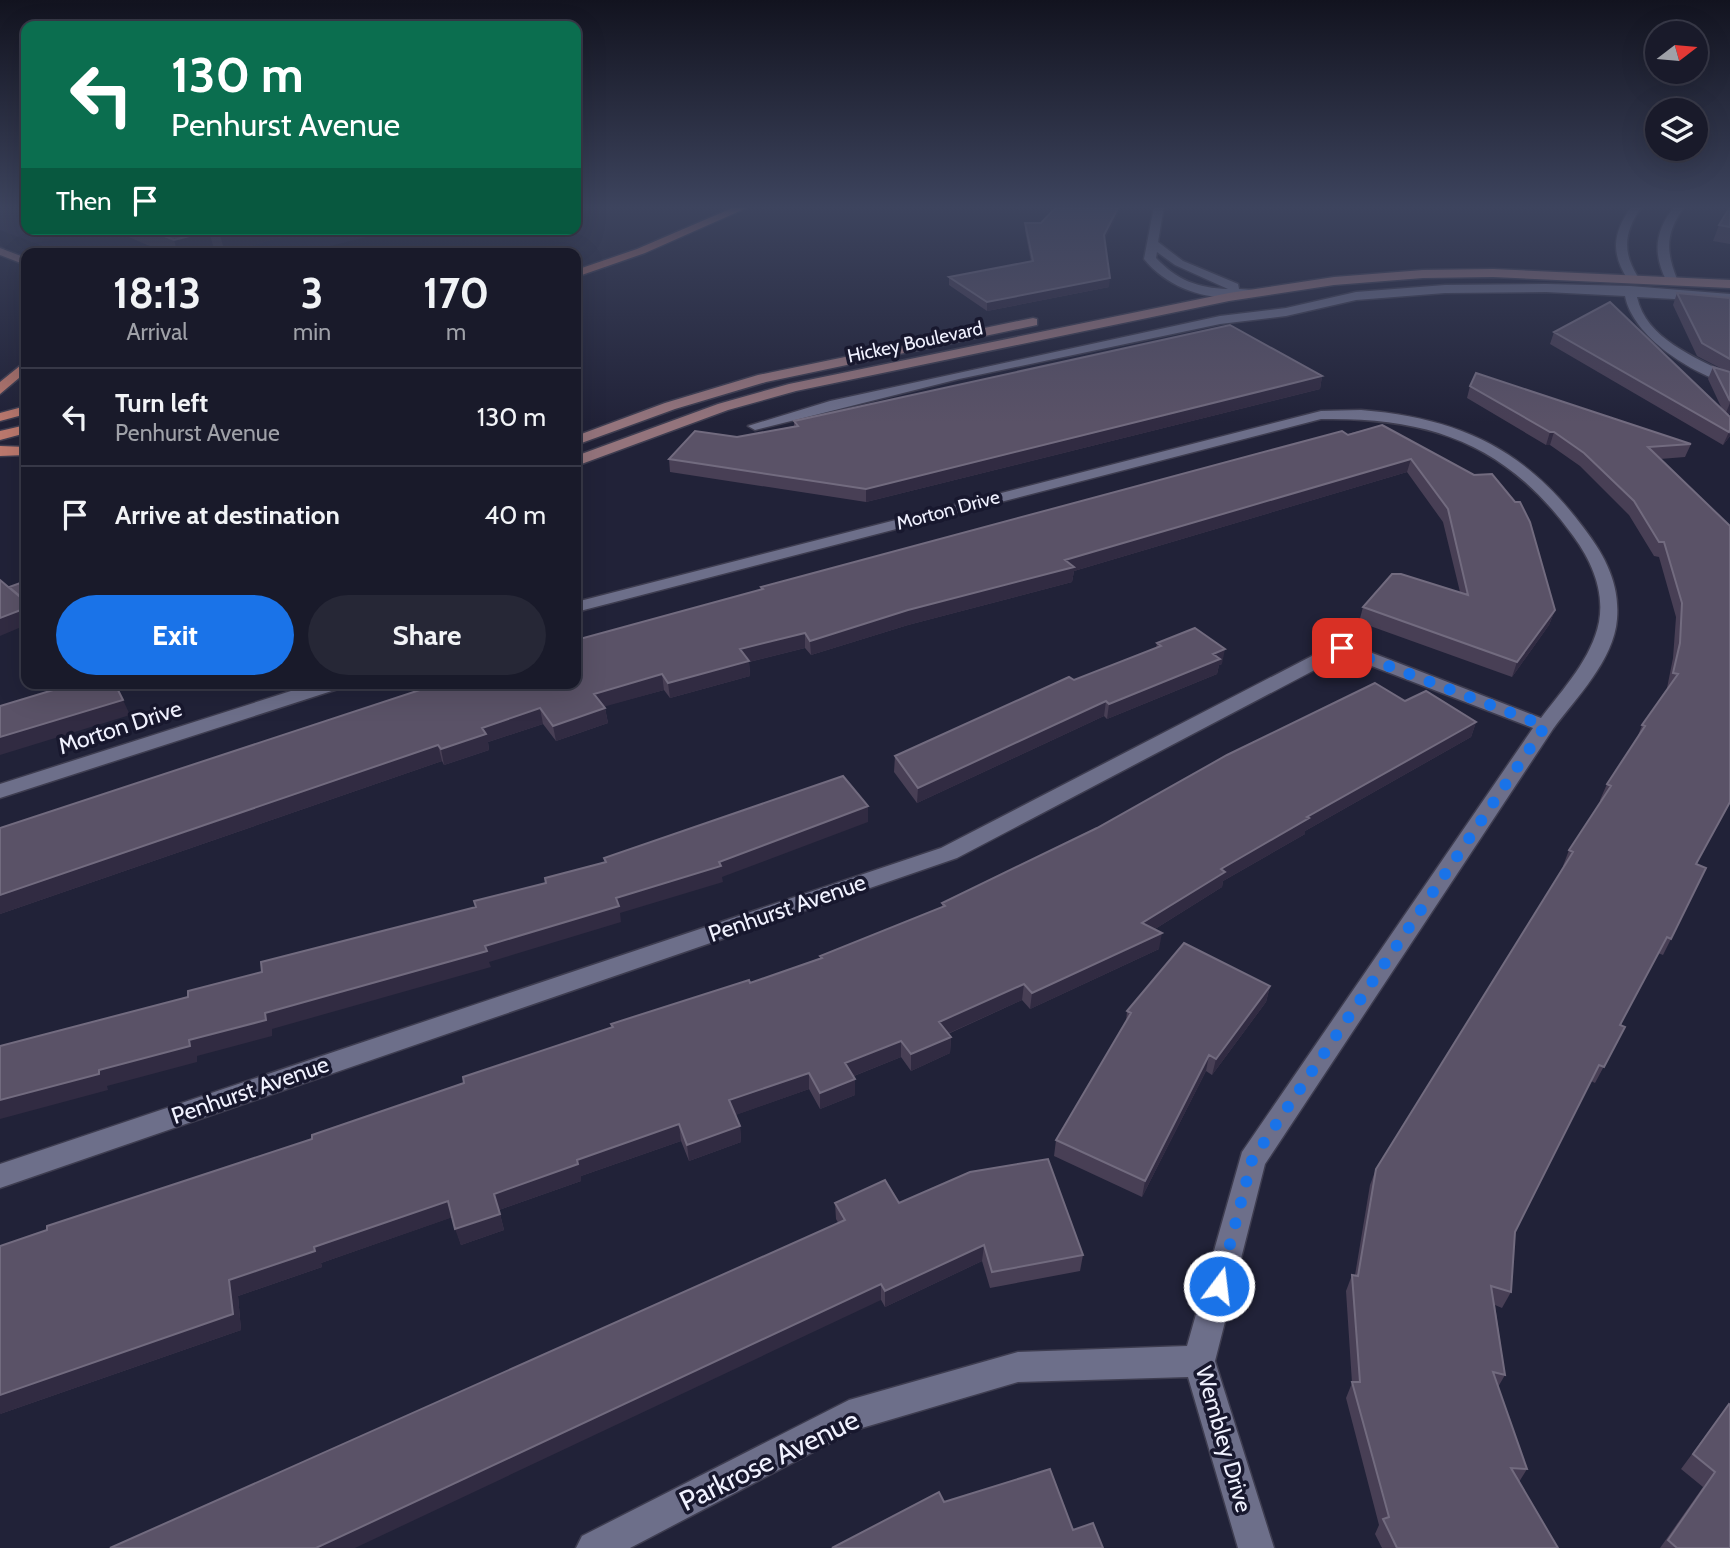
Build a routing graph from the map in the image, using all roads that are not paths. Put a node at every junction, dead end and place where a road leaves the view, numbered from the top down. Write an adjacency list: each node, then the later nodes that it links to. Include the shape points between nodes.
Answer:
1 (1169, 278): 12 (street)
2 (1214, 278): 9 (street)
3 (1272, 278): 9 (main road)
4 (1369, 278): 13 (main road, Hickey Boulevard)
5 (1511, 278): 10 (main road, Hickey Boulevard)
6 (1629, 278): 10 (street)
7 (1643, 278): 10 (main road, Hickey Boulevard)
8 (1701, 278): 11 (main road, Hickey Boulevard)
9 (1227, 284): 12 (main road); 13 (street)
10 (1631, 284): 14 (street, Hickey Boulevard); 15 (street, Hickey Boulevard, via 1423,290 1327,300); 18 (street, via 1630,300 1640,319 1663,344)
11 (1730, 284)
12 (1183, 292): 13 (street)
13 (1250, 293): 15 (street); 29 (main road, Hickey Boulevard, via 794,387 723,407)
14 (1730, 298)
15 (1286, 312): 23 (street, Hickey Boulevard, via 1220,320 985,370)
16 (1044, 320): 26 (main road, Hickey Boulevard, via 741,384)
17 (21, 370): 19 (main road)
18 (1730, 380)
19 (0, 390)
20 (21, 411): 22 (main road)
21 (1321, 415): 30 (street, Morton Drive); 32 (street, Wembley Drive, via 1402,416 1441,426 1492,447 1561,503 1602,565 1608,620 1586,670)
22 (0, 417)
23 (755, 426)
24 (21, 430): 25 (main road)
25 (0, 436)
26 (581, 439)
27 (0, 451): 28 (main road)
28 (21, 452)
29 (581, 459)
30 (581, 606)
31 (318, 689): 33 (street, Morton Drive)
32 (1545, 726): 34 (street, Penhurst Avenue, via 1342,648 949,853); 35 (street, Wembley Drive, via 1252,1160)
33 (0, 790)
34 (0, 1176)
35 (1199, 1361): 36 (street, Parkrose Avenue, via 1018,1367 849,1416); 37 (street, Wembley Drive)
36 (594, 1548)
37 (1256, 1548)

